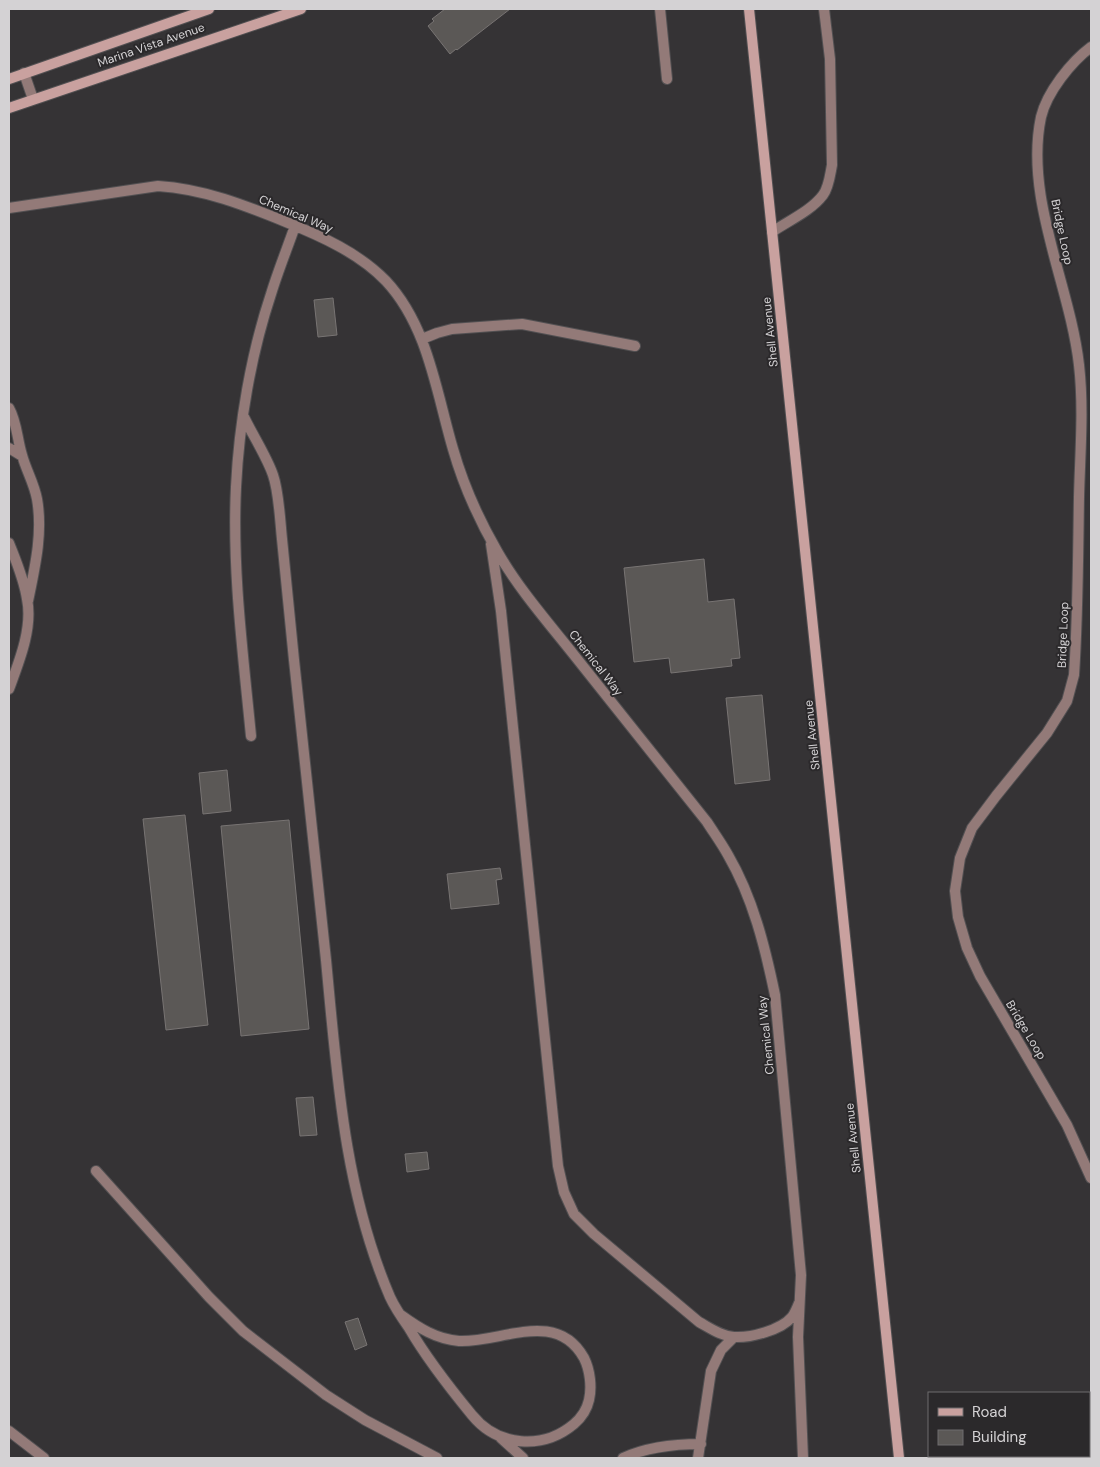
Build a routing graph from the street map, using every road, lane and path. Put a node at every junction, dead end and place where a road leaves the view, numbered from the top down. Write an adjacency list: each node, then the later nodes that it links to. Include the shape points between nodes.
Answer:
1 (209, 9): 7 (street, Marina Vista Avenue)
2 (301, 9): 10 (street, Marina Vista Avenue)
3 (660, 9): 9 (lane)
4 (749, 9): 14 (street, Shell Avenue)
5 (824, 9): 14 (lane, via 830,58 832,165 829,182 824,195)
6 (1091, 48): 27 (lane, Bridge Loop, via 1056,84 1042,116 1038,154 1042,198 1054,259 1074,331 1079,367 1081,420 1074,675 1067,701 1047,734 972,828 960,858 955,891 967,948 980,976 1067,1124)
7 (24, 73): 8 (street, Marina Vista Avenue); 10 (lane)
8 (9, 79)
9 (667, 79)
10 (33, 99): 11 (street, Marina Vista Avenue)
11 (9, 108)
12 (9, 208): 13 (lane, Chemical Way, via 133,188 182,187 209,193)
13 (295, 226): 15 (lane, Chemical Way, via 363,261 385,280 406,307); 18 (lane, via 270,295 254,356)
14 (772, 232): 40 (street, Shell Avenue)
15 (422, 339): 16 (lane, via 452,329 522,324); 21 (lane, Chemical Way, via 453,451 475,510)
16 (635, 346)
17 (9, 408): 20 (lane)
18 (244, 417): 25 (lane, via 236,486 236,546); 29 (lane, via 274,475 278,503 346,1143 370,1244)
19 (9, 448): 20 (lane)
20 (22, 456): 23 (lane, via 37,498 39,523 38,555)
21 (490, 538): 28 (lane, Chemical Way, via 534,604 707,822 729,856 748,897 766,952 775,995 802,1275); 30 (lane, via 501,610 558,1166 564,1192 574,1214 594,1234 699,1322)
22 (9, 543): 23 (lane)
23 (28, 600): 24 (lane, via 27,633)
24 (9, 689)
25 (251, 736)
26 (96, 1171): 35 (lane, via 209,1297 244,1331 326,1395)
27 (1091, 1178)
28 (801, 1300): 30 (lane, via 791,1318 775,1329); 39 (lane, Chemical Way, via 798,1337)
29 (400, 1315): 32 (lane, via 427,1358 476,1420); 32 (lane, via 440,1338 461,1341 543,1331 564,1337 578,1348 587,1364 590,1383 589,1402 580,1418 564,1432 543,1441 520,1442)
30 (734, 1337): 33 (lane, via 721,1350 711,1371)
31 (9, 1431): 34 (lane)
32 (500, 1437): 36 (lane)
33 (701, 1444): 37 (lane, via 653,1448); 38 (lane)
34 (44, 1458)
35 (437, 1458)
36 (523, 1458)
37 (623, 1458)
38 (698, 1458)
39 (803, 1458)
40 (899, 1458)

